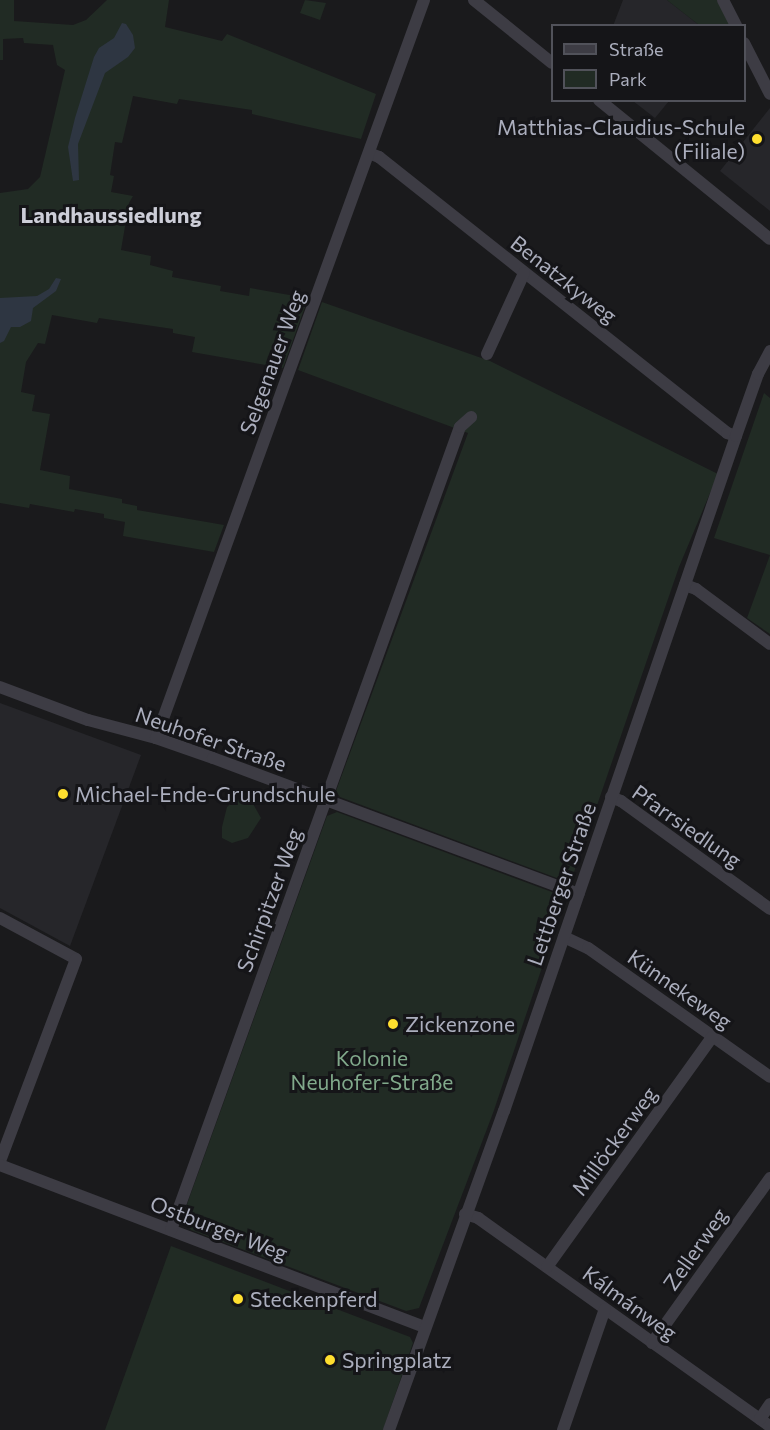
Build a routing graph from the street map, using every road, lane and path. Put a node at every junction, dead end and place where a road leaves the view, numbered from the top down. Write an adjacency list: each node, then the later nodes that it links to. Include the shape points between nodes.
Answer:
1 (424, 0): 9 (street, Selgenauer Weg)
2 (474, 0): 6 (street)
3 (723, 0): 4 (street)
4 (735, 24)
5 (746, 47): 7 (street)
6 (551, 62)
7 (770, 94)
8 (601, 102): 10 (street)
9 (369, 153): 11 (street, Benatzkyweg); 19 (street, Selgenauer Weg)
10 (770, 239)
11 (524, 273): 13 (street); 15 (street, Benatzkyweg, via 727,433)
12 (770, 351): 15 (street, Lettberger Straße)
13 (487, 354)
14 (471, 417): 21 (street, Schirpitzer Weg, via 460,427)
15 (736, 436): 16 (street, Lettberger Straße)
16 (685, 585): 17 (street); 20 (street, Lettberger Straße)
17 (770, 644)
18 (0, 687): 19 (street, Neuhofer Straße, via 88,720)
19 (156, 738): 21 (street, Neuhofer Straße)
20 (611, 798): 22 (street, Lettberger Straße); 23 (street, Pfarrsiedlung, via 621,801)
21 (326, 801): 22 (street, Neuhofer Straße); 31 (street, Schirpitzer Weg)
22 (578, 894): 25 (street, Lettberger Straße)
23 (770, 909)
24 (0, 918): 28 (street, via 76,959)
25 (564, 937): 26 (street, Künnekeweg, via 588,948); 30 (street, Lettberger Straße)
26 (713, 1036): 27 (street, Künnekeweg); 32 (street, Millöckerweg)
27 (770, 1077)
28 (0, 1163): 31 (street, Ostburger Weg)
29 (770, 1178): 35 (street, Zellerweg)
30 (465, 1214): 32 (street, Kálmánweg, via 478,1218); 34 (street, Lettberger Straße)
31 (171, 1230): 34 (street, Ostburger Weg)
32 (548, 1268): 33 (street, Kálmánweg)
33 (605, 1309): 35 (street, Kálmánweg); 39 (street)
34 (424, 1327): 38 (street, Lettberger Straße)
35 (652, 1343): 37 (street, Kálmánweg)
36 (770, 1404): 37 (street)
37 (765, 1423)
38 (389, 1430)
39 (562, 1430)

